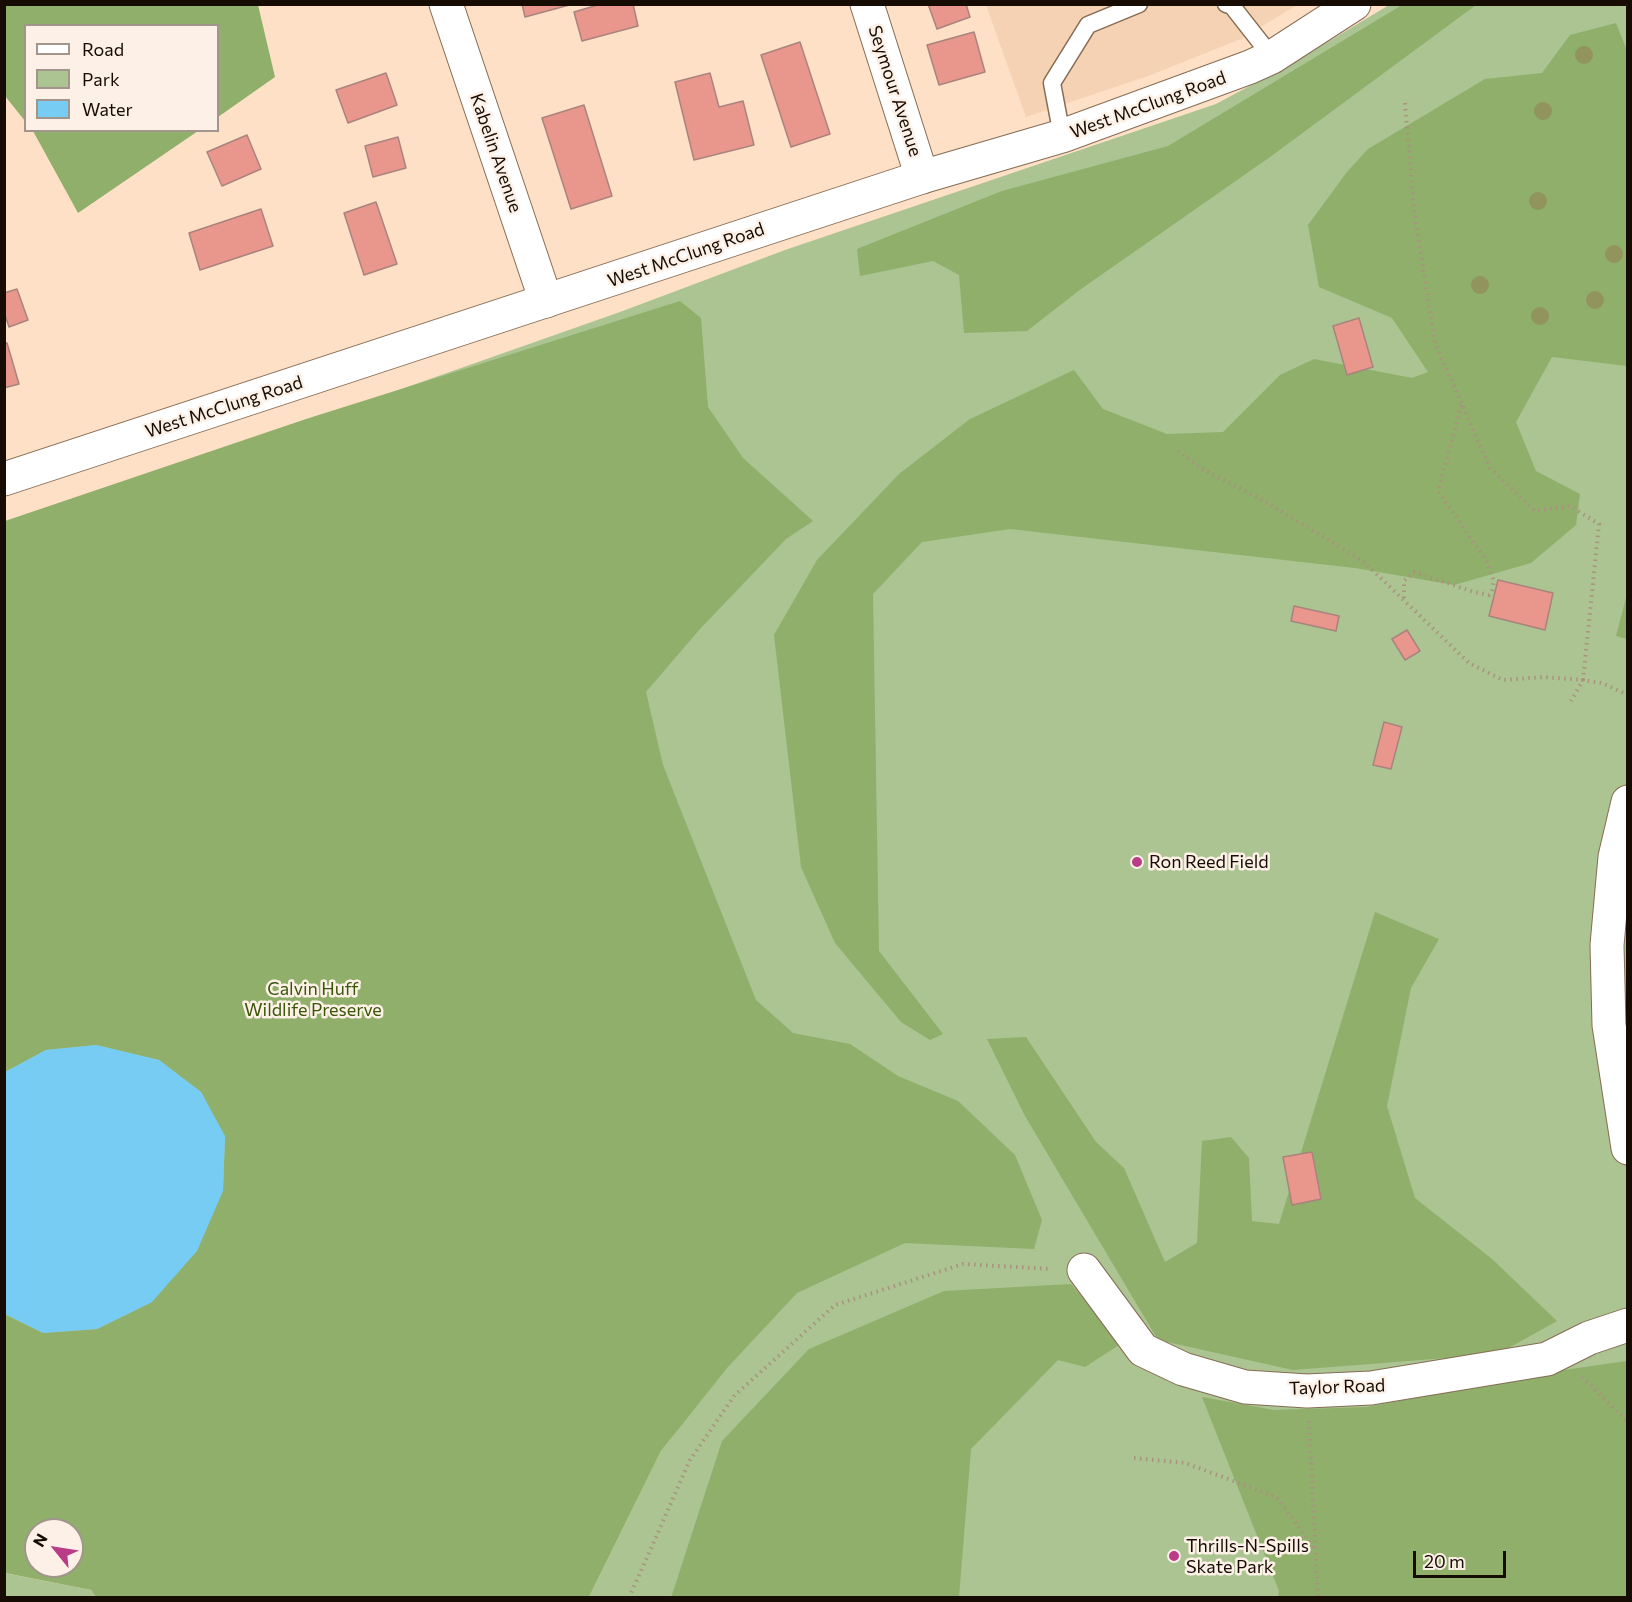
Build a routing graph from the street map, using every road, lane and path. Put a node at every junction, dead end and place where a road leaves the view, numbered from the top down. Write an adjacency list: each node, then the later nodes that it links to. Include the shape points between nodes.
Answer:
1 (446, 4): 10 (street, Kabelin Avenue)
2 (867, 4): 9 (street, Seymour Avenue)
3 (1139, 4): 8 (lane, via 1088,25 1052,83)
4 (1227, 4): 6 (lane)
5 (1354, 4): 6 (street, West McClung Road)
6 (1272, 57): 8 (street, West McClung Road, via 1220,80)
7 (1405, 103): 11 (path, via 1414,210 1435,343)
8 (1062, 136): 9 (street, West McClung Road)
9 (922, 177): 10 (street, West McClung Road)
10 (546, 301): 13 (street, West McClung Road)
11 (1462, 404): 14 (path, via 1438,491 1486,560 1494,581 1492,590 1489,595 1471,591 1414,572 1404,581); 15 (path, via 1490,468 1535,511 1570,506 1599,524)
12 (1178, 452): 14 (path, via 1363,561)
13 (4, 480)
14 (1404, 599): 15 (path, via 1468,663 1503,680)
15 (1583, 680): 16 (path, via 1602,683); 17 (path)
16 (1628, 695)
17 (1571, 701)
18 (1628, 802): 19 (street, via 1615,858 1607,945 1608,1025)
19 (1628, 1148)
20 (1084, 1270): 23 (street, Taylor Road, via 1143,1350 1184,1369 1245,1387); 27 (path, via 963,1264 835,1305 734,1396 690,1460)
21 (1628, 1325): 22 (street, Taylor Road, via 1589,1338)
22 (1547, 1359): 23 (street, Taylor Road, via 1371,1388); 24 (path, via 1570,1367)
23 (1307, 1391): 26 (path)
24 (1628, 1422)
25 (1134, 1458): 26 (path, via 1185,1463 1278,1497)
26 (1316, 1551): 28 (path)
27 (629, 1598)
28 (1318, 1598)

